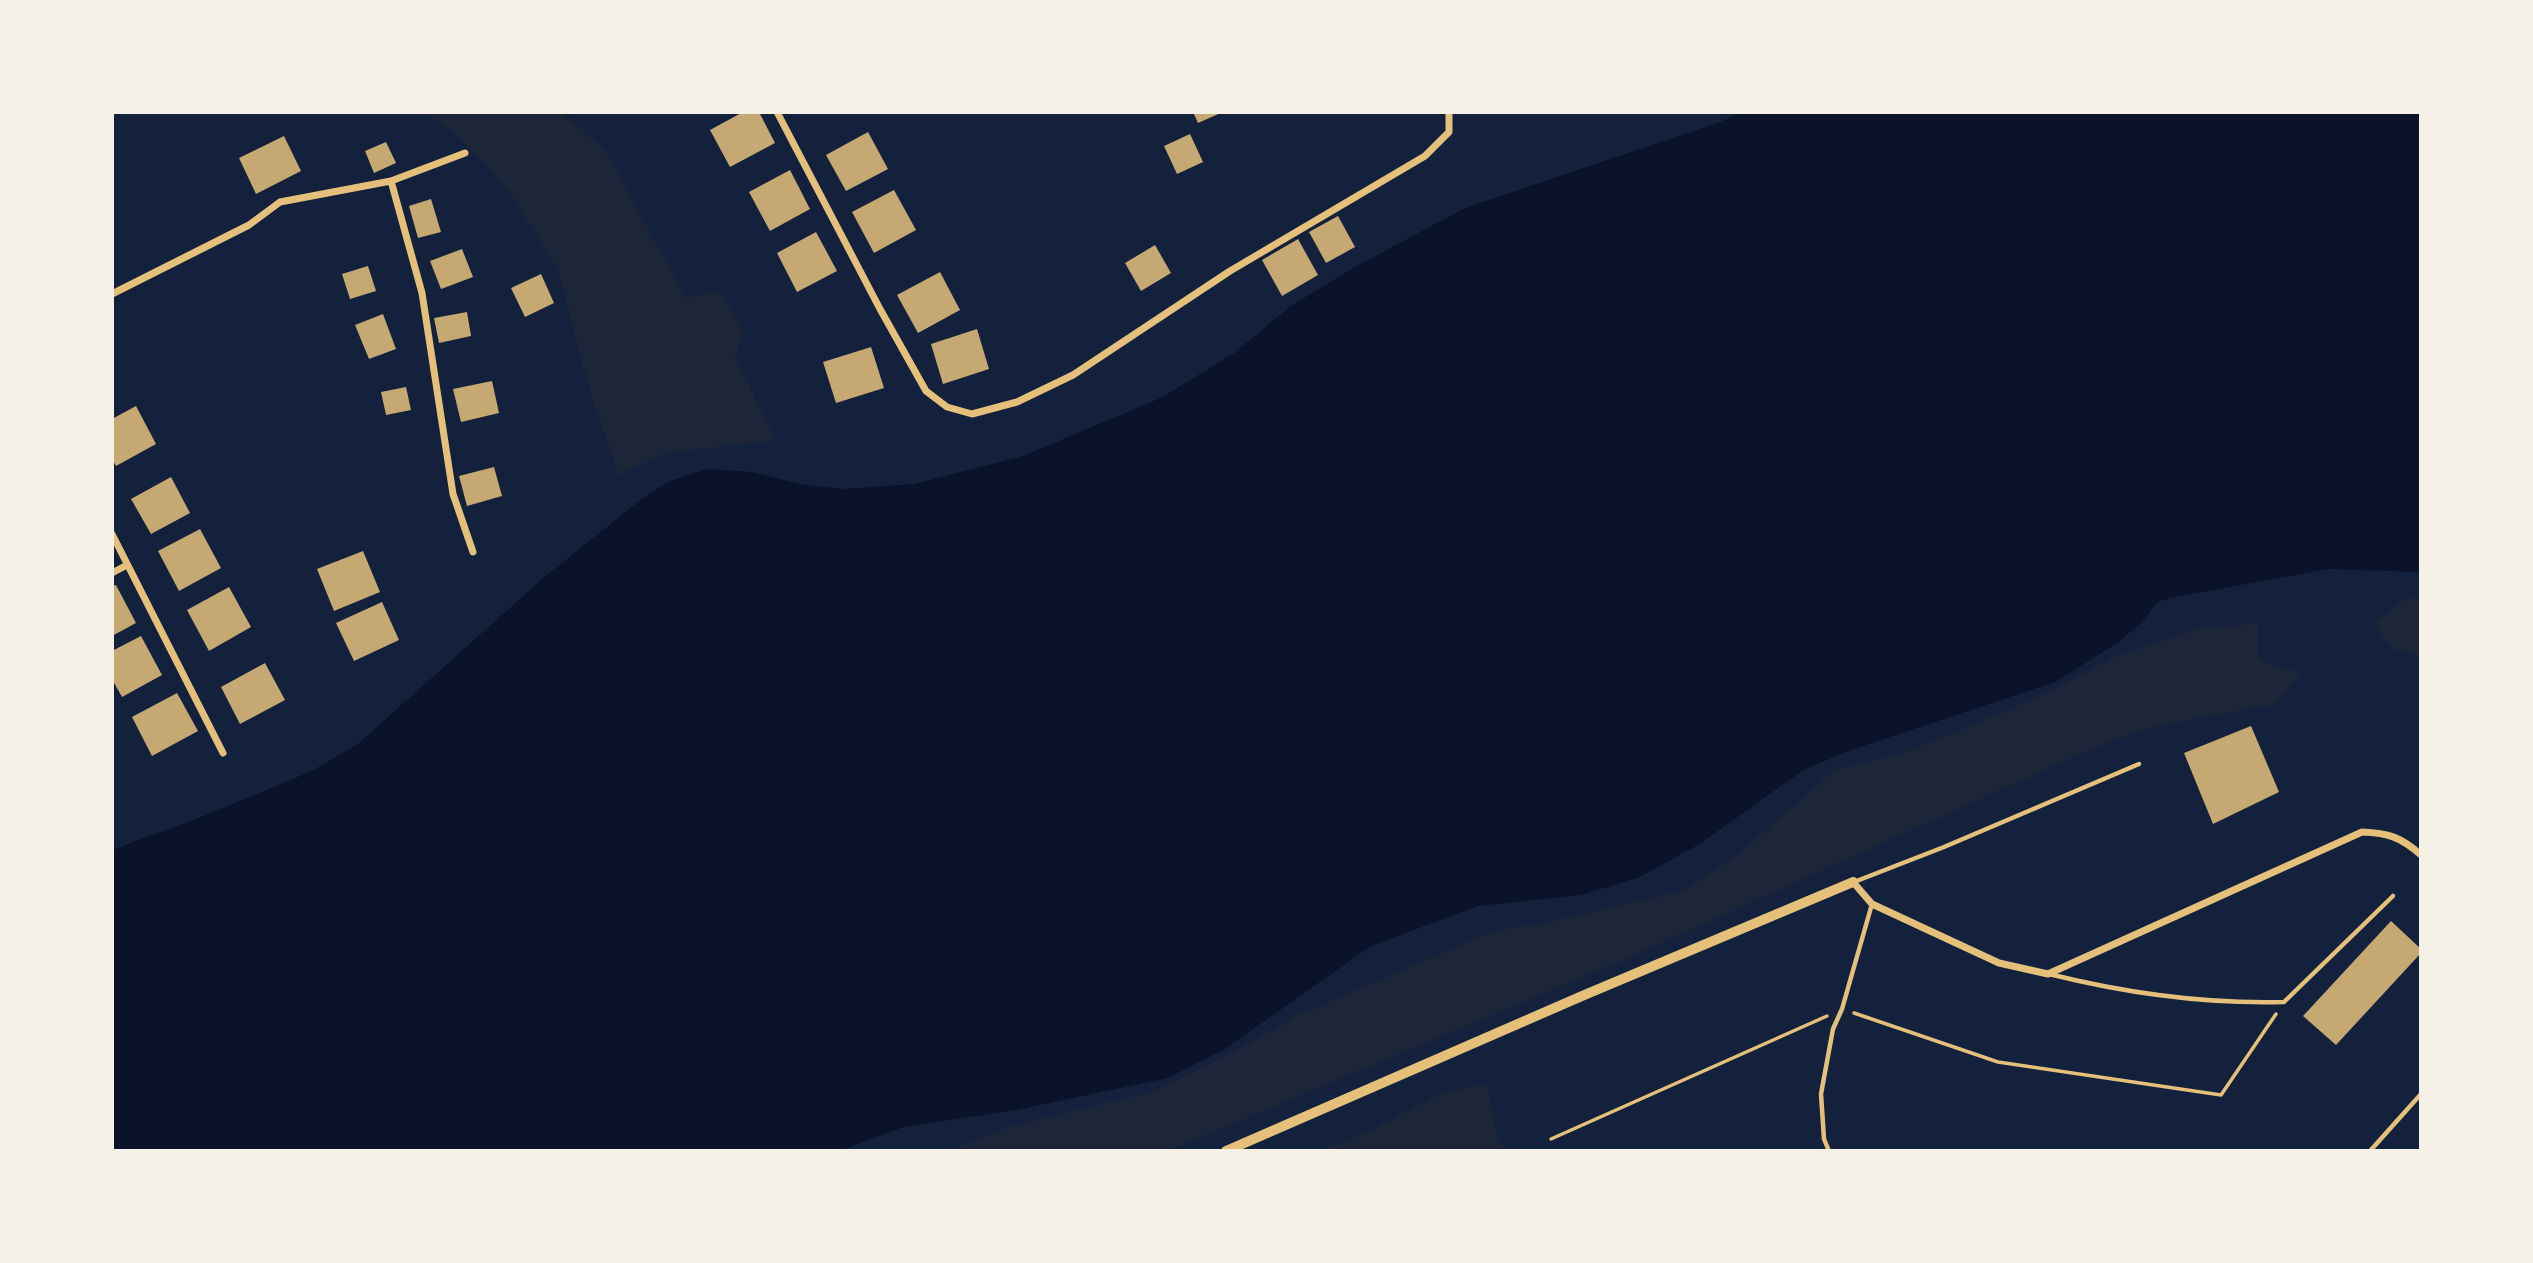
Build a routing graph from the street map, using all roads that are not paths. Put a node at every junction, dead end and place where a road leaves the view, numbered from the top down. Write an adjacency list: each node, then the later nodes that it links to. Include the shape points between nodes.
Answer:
1 (777, 112): 2 (street, via 926,391 947,407 972,414 1017,402 1073,375 1230,271 1425,156 1449,132)
2 (1448, 112)
3 (465, 153): 4 (street)
4 (391, 181): 5 (street, via 280,202 249,225); 7 (street, via 422,293 453,494)
5 (112, 294)
6 (112, 534): 8 (street)
7 (473, 552)
8 (128, 565): 9 (street); 10 (street)
9 (112, 573)
10 (223, 753)
11 (2139, 764): 13 (lane)
12 (2421, 855): 16 (street, via 2389,833 2362,832)
13 (1853, 882): 15 (street); 18 (street)
14 (2393, 896): 16 (lane, via 2284,1002 2235,1003 2092,985)
15 (1872, 904): 16 (street, via 1999,962); 19 (lane, via 1833,1029 1821,1094)
16 (2048, 974)
17 (2421, 1094): 20 (lane)
18 (1226, 1151)
19 (1829, 1151)
20 (2370, 1151)

